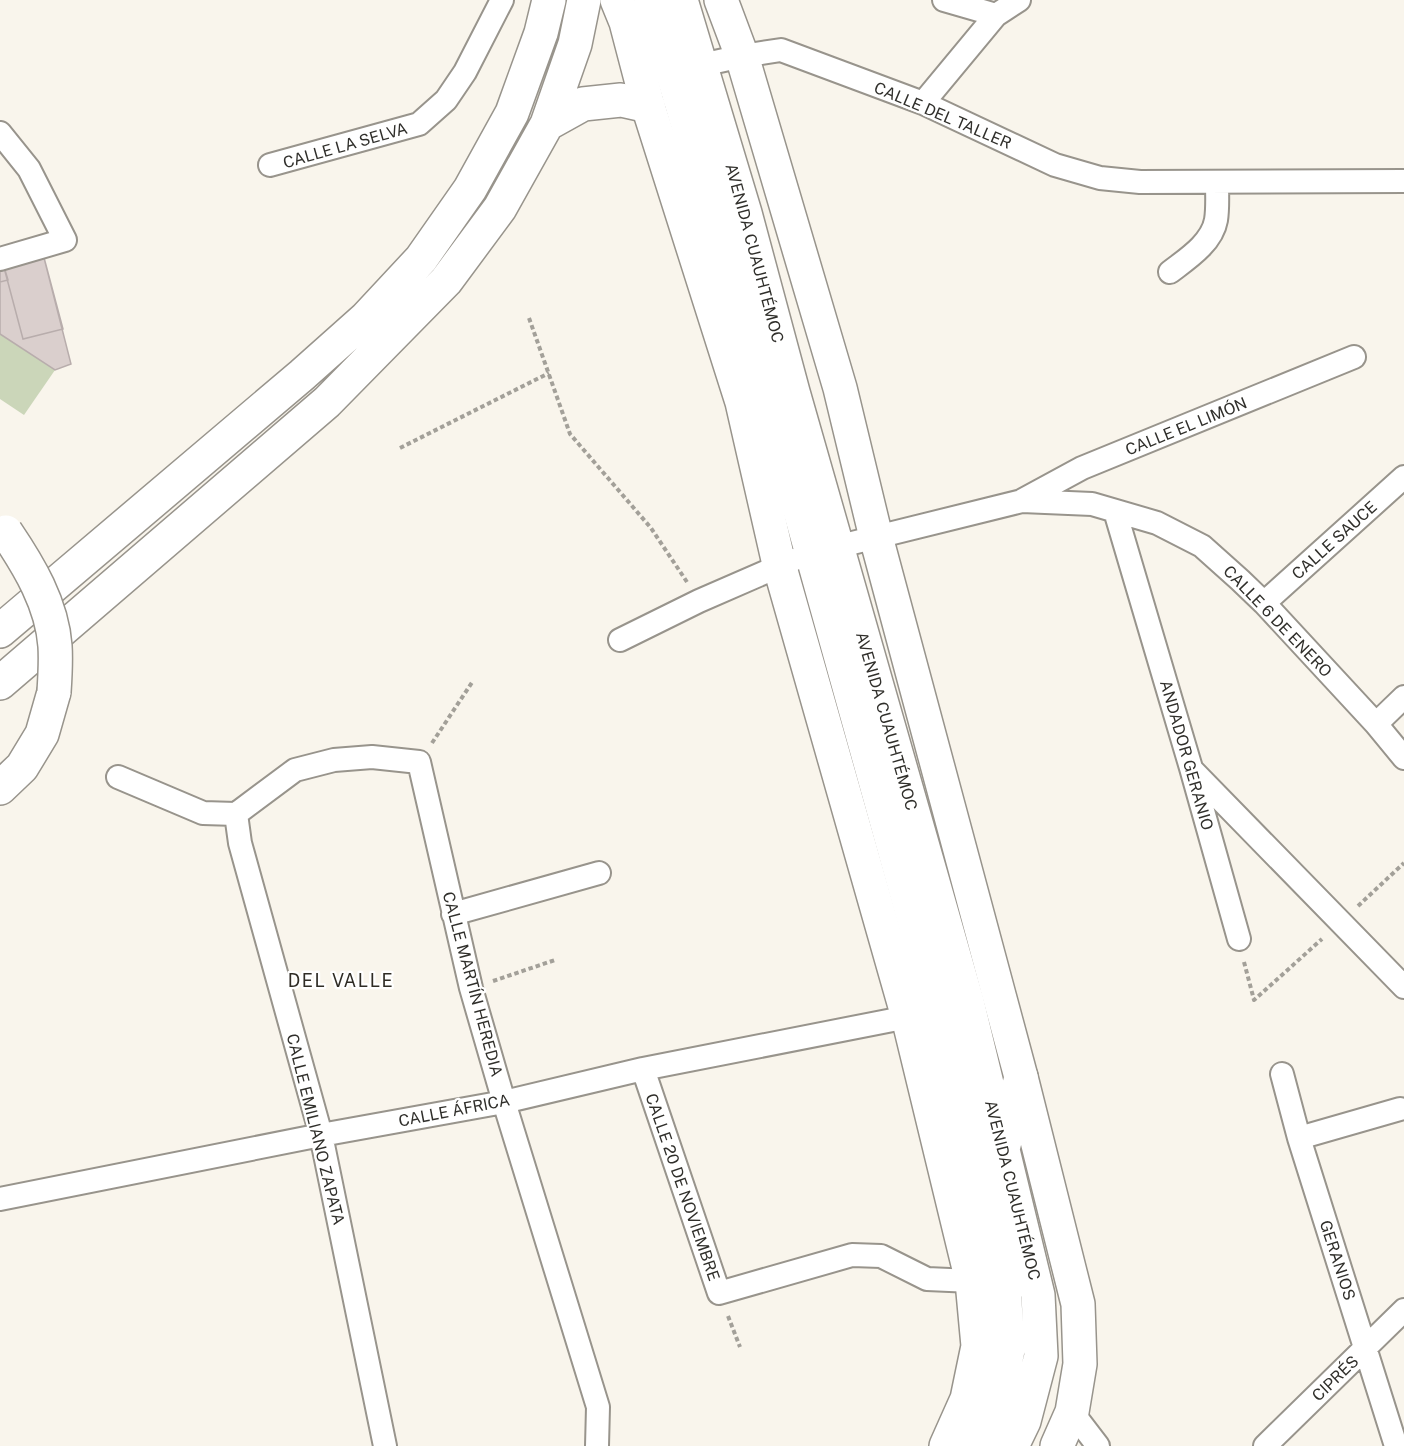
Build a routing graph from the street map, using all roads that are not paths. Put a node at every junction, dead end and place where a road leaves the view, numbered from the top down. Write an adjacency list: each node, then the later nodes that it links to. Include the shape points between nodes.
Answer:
1 (502, 0): 17 (street, CALLE LA SELVA, via 465,72 446,100 419,124)
2 (549, 0): 31 (main road, via 512,113 470,189 420,259 366,318 302,375)
3 (584, 0): 15 (main road, via 575,44)
4 (617, 0): 14 (main road)
5 (651, 0): 12 (main road, AVENIDA CUAUHTÉMOC)
6 (681, 0): 12 (main road, AVENIDA CUAUHTÉMOC)
7 (721, 0): 11 (main road)
8 (944, 0): 10 (street)
9 (1019, 0): 10 (street)
10 (996, 15): 13 (street)
11 (742, 56): 12 (street, CALLE DEL TALLER); 13 (street, CALLE DEL TALLER, via 781,50); 27 (main road, via 840,388)
12 (687, 68): 28 (main road, AVENIDA CUAUHTÉMOC, via 768,396)
13 (923, 103): 19 (street, CALLE DEL TALLER, via 1055,165 1100,178)
14 (648, 106): 15 (main road, via 621,100 583,104); 29 (main road, via 742,402)
15 (547, 124): 33 (main road, via 500,208 446,281 387,343 327,402)
16 (0, 133): 20 (street, via 29,169 65,240)
17 (270, 165)
18 (1404, 180): 19 (street, CALLE DEL TALLER)
19 (1217, 182): 21 (street, via 1216,222 1206,241)
20 (0, 259)
21 (1170, 272)
22 (1354, 357): 24 (street, CALLE EL LIMÓN, via 1082,468)
23 (1404, 477): 30 (street, CALLE SAUCE)
24 (1022, 501): 25 (street, CALLE 6 DE ENERO, via 1092,504); 27 (street, CALLE 6 DE ENERO)
25 (1115, 510): 30 (street, CALLE 6 DE ENERO, via 1157,523 1202,546); 37 (street, ANDADOR GERANIO)
26 (3, 529): 39 (main road, bridge, via 30,569 48,609 55,644 54,692 42,734 22,767)
27 (876, 537): 28 (street, CALLE 6 DE ENERO); 48 (main road)
28 (824, 550): 29 (street, CALLE 6 DE ENERO); 53 (main road, AVENIDA CUAUHTÉMOC, via 967,1000); 62 (main road, AVENIDA CUAUHTÉMOC, via 1004,1285 1008,1350 996,1407)
29 (779, 564): 32 (street, CALLE 6 DE ENERO); 45 (main road)
30 (1264, 603): 35 (street, CALLE 6 DE ENERO)
31 (0, 631)
32 (620, 640)
33 (0, 683)
34 (1404, 697): 35 (street)
35 (1376, 724): 36 (street, CALLE 6 DE ENERO)
36 (1404, 758)
37 (1191, 768): 43 (street, ANDADOR GERANIO); 44 (street)
38 (118, 777): 40 (street, via 203,813)
39 (0, 788)
40 (236, 814): 42 (street, CALLE MARTÍN HEREDIA, via 295,770 334,760 372,757 419,762); 51 (street, CALLE EMILIANO ZAPATA, via 240,843)
41 (599, 873): 42 (street)
42 (453, 914): 49 (street, CALLE MARTÍN HEREDIA)
43 (1239, 939)
44 (1404, 987)
45 (908, 1017): 46 (street, CALLE ÁFRICA); 55 (main road)
46 (643, 1069): 49 (street, CALLE ÁFRICA); 55 (street, CALLE 20 DE NOVIEMBRE, via 718,1293 852,1255 881,1256 927,1279)
47 (1282, 1074): 52 (street, GERANIOS)
48 (1021, 1077): 53 (main road); 58 (main road, via 1078,1304 1080,1364)
49 (504, 1102): 51 (street, CALLE ÁFRICA); 60 (street, CALLE MARTÍN HEREDIA, via 598,1407)
50 (1400, 1109): 52 (street)
51 (321, 1135): 54 (street, CALLE ÁFRICA); 59 (street, CALLE EMILIANO ZAPATA)
52 (1299, 1138): 57 (street, GERANIOS)
53 (1003, 1149): 63 (main road, AVENIDA CUAUHTÉMOC, via 1038,1294 1041,1356 1024,1420)
54 (0, 1199)
55 (972, 1281): 61 (main road, via 978,1346 967,1399)
56 (1404, 1310): 57 (street, CIPRÉS)
57 (1365, 1348): 66 (street, CIPRÉS); 67 (street, GERANIOS)
58 (1072, 1412): 64 (main road); 65 (street)
59 (385, 1446)
60 (597, 1446)
61 (946, 1446)
62 (977, 1446)
63 (1012, 1446)
64 (1057, 1446)
65 (1098, 1446)
66 (1265, 1446)
67 (1396, 1446)

